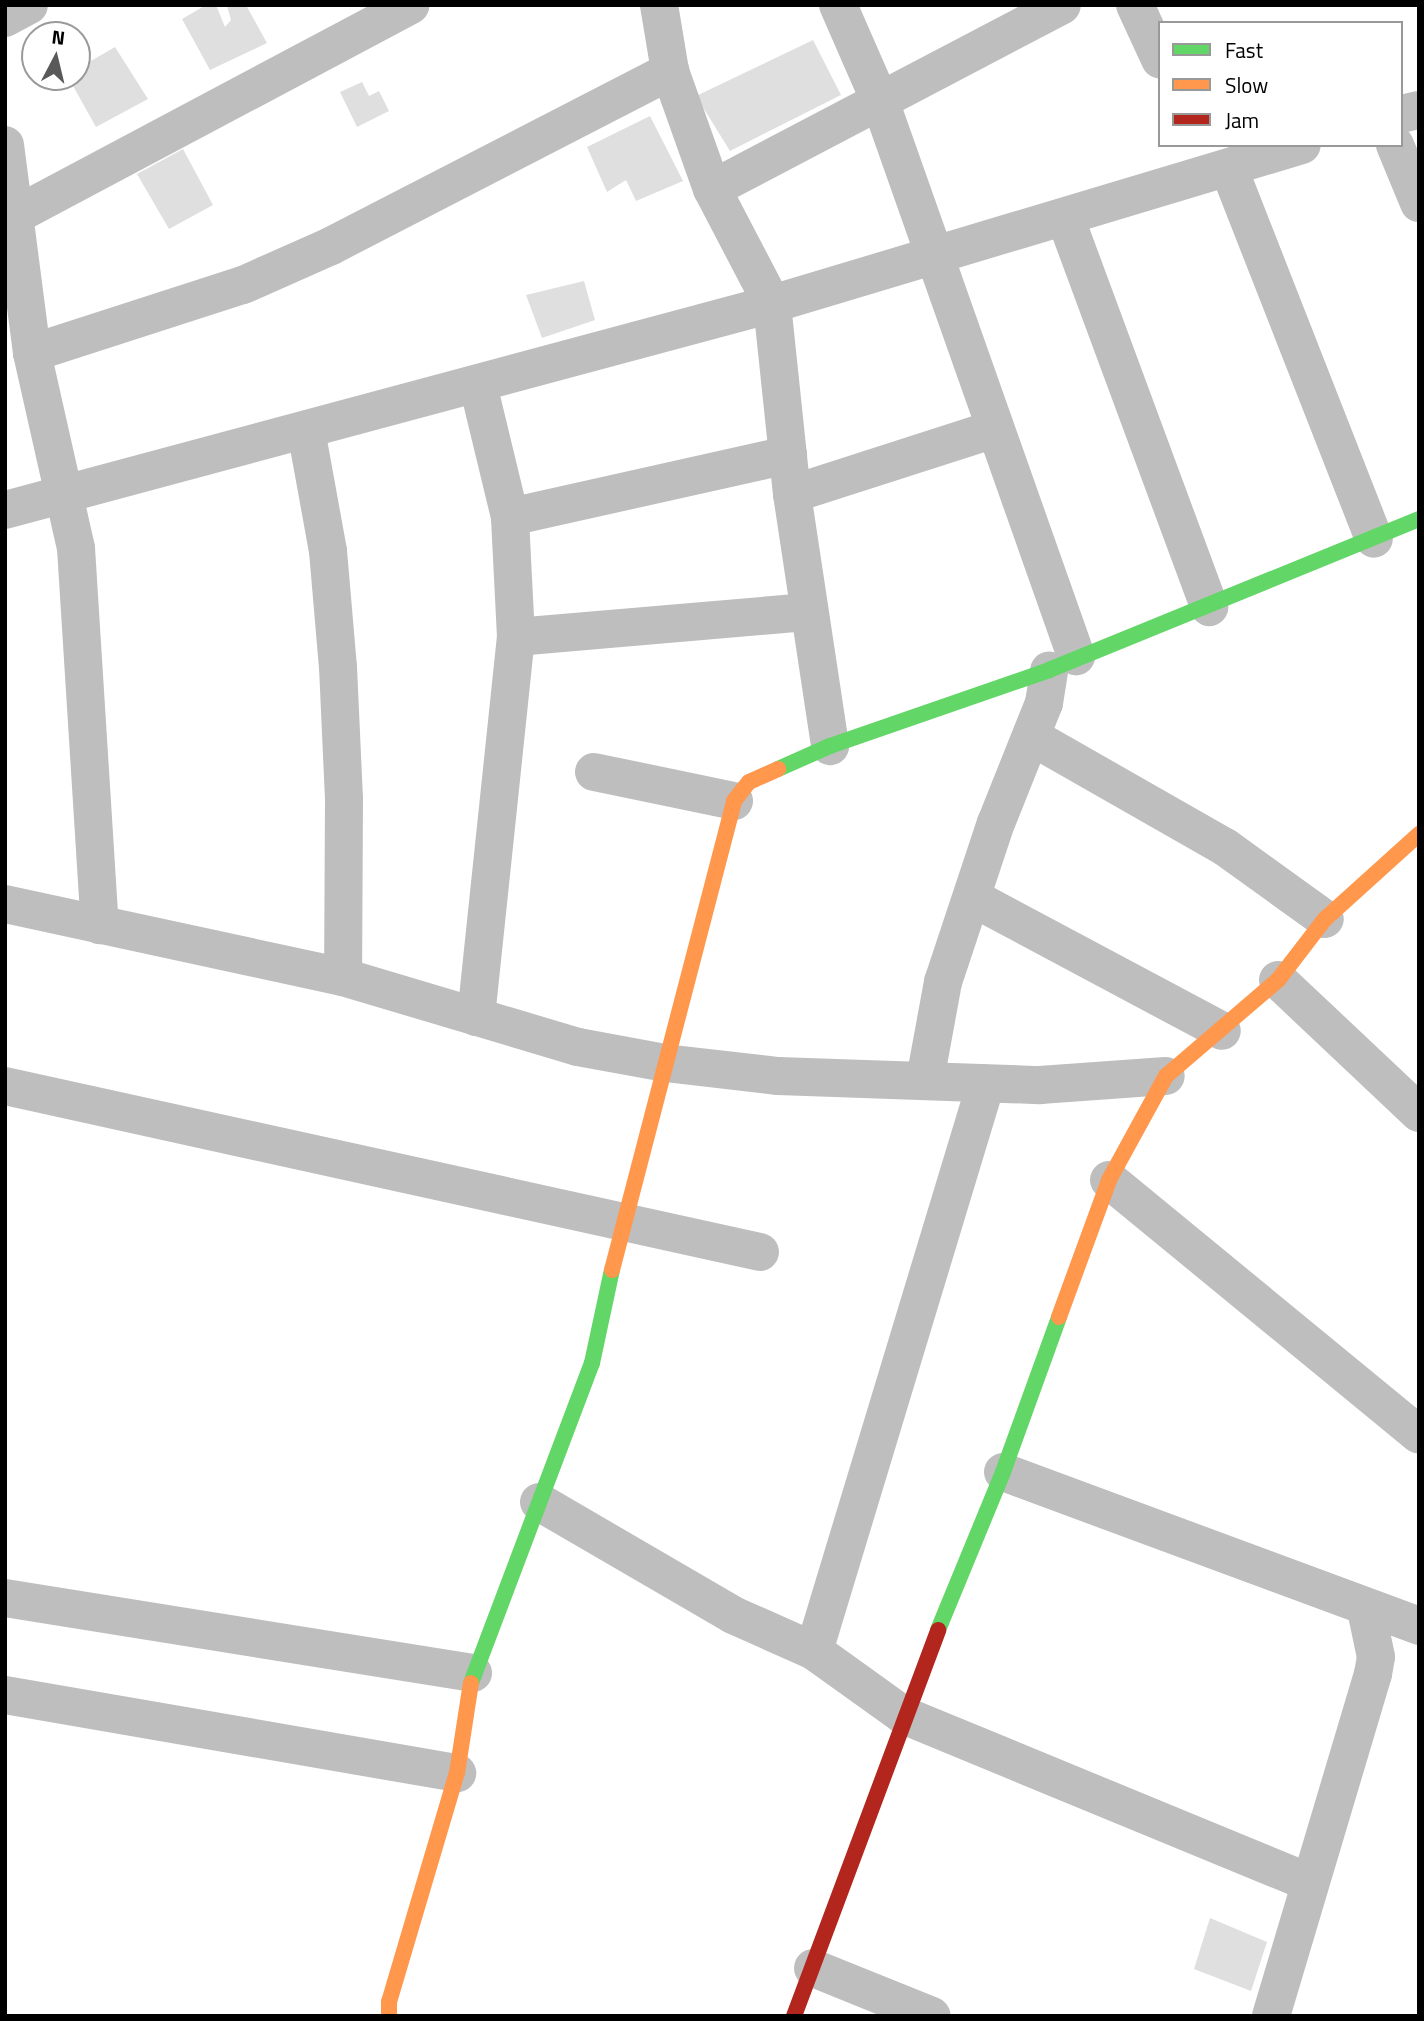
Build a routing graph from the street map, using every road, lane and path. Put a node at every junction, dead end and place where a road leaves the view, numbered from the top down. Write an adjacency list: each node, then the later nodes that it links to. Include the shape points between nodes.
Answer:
1 (29, 5): 7 (street)
2 (410, 5): 17 (street)
3 (838, 5): 10 (street)
4 (1062, 5): 10 (street)
5 (1135, 5): 8 (street)
6 (664, 7): 9 (street)
7 (5, 18)
8 (1158, 55)
9 (670, 71): 15 (street); 21 (street, via 331,246 243,285)
10 (880, 101): 15 (street); 19 (street)
11 (5, 145): 17 (street)
12 (1292, 147): 14 (street)
13 (1396, 147): 16 (street)
14 (1214, 163): 18 (street); 32 (street)
15 (712, 190): 20 (street)
16 (1419, 203)
17 (10, 216): 21 (street)
18 (1065, 217): 19 (street); 33 (street)
19 (933, 256): 20 (street); 24 (street)
20 (772, 304): 22 (street); 26 (street)
21 (32, 353): 23 (street)
22 (478, 385): 25 (street); 30 (street)
23 (22, 391): 28 (street)
24 (995, 429): 27 (street); 36 (street)
25 (306, 430): 28 (street); 46 (street, via 328,551 338,667 344,799)
26 (788, 455): 27 (street); 30 (street)
27 (792, 495): 34 (street)
28 (64, 497): 29 (street); 45 (street, via 76,548 86,659)
29 (5, 510)
30 (510, 517): 35 (street)
31 (1419, 519): 32 (street)
32 (1374, 539): 33 (street)
33 (1209, 607): 36 (street)
34 (809, 612): 35 (street); 38 (street)
35 (516, 637): 48 (street)
36 (1062, 663): 37 (street); 38 (street)
37 (1032, 737): 42 (street, via 996,823); 44 (street, via 1225,847)
38 (830, 746): 40 (street, via 749,782)
39 (594, 772): 40 (street)
40 (734, 801): 50 (street)
41 (1419, 834): 44 (street)
42 (973, 898): 49 (street); 52 (street, via 943,982)
43 (5, 904): 45 (street)
44 (1325, 919): 47 (street)
45 (100, 925): 46 (street)
46 (343, 977): 48 (street)
47 (1278, 980): 49 (street); 55 (street)
48 (476, 1017): 50 (street, via 578,1047)
49 (1222, 1031): 51 (street)
50 (665, 1063): 52 (street, via 778,1076); 57 (street)
51 (1166, 1076): 53 (street, via 1089,1084); 56 (street)
52 (925, 1080): 53 (street)
53 (986, 1083): 65 (street)
54 (5, 1086): 57 (street)
55 (1419, 1112)
56 (1109, 1180): 59 (street); 60 (street)
57 (623, 1221): 58 (street); 61 (street, via 592,1363)
58 (760, 1252)
59 (1419, 1435)
60 (1003, 1472): 63 (street); 68 (street)
61 (539, 1502): 65 (street, via 733,1615); 66 (street)
62 (5, 1598): 66 (street)
63 (1366, 1609): 64 (street); 70 (street, via 1376,1657 1373,1674)
64 (1419, 1626)
65 (814, 1651): 68 (street)
66 (473, 1673): 69 (street)
67 (5, 1695): 69 (street)
68 (903, 1715): 70 (street); 71 (street)
69 (457, 1773): 72 (street)
70 (1311, 1883): 75 (street)
71 (813, 1968): 73 (street); 74 (street)
72 (388, 2016)
73 (794, 2016)
74 (932, 2016)
75 (1271, 2016)

